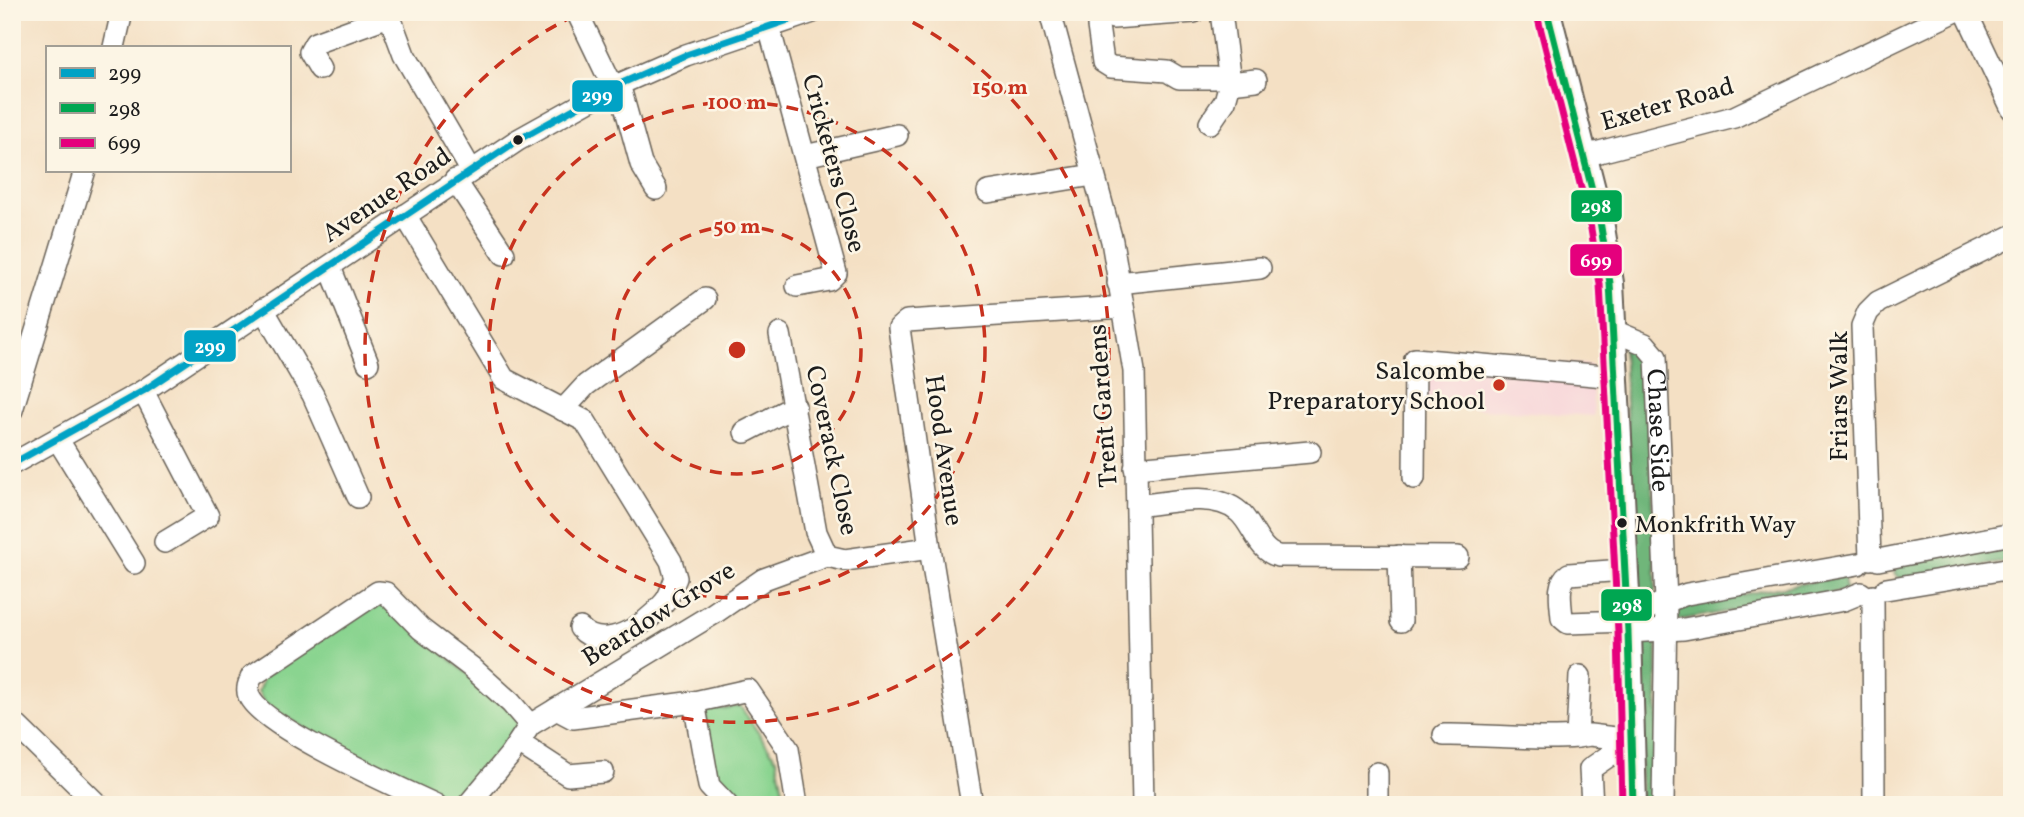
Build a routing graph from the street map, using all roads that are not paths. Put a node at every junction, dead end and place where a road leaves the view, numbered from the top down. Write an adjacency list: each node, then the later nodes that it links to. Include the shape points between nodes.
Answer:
1 (122, 12): 13 (street)
2 (576, 12): 17 (street)
3 (813, 12): 12 (street, Avenue Road)
4 (1050, 12): 25 (street, Trent Gardens)
5 (1194, 12): 10 (street, via 1113,18)
6 (1221, 12): 15 (street)
7 (1547, 12): 22 (main road, Chase Side)
8 (1954, 12): 22 (street, Exeter Road, via 1734,117)
9 (1966, 12): 18 (street)
10 (1101, 13): 15 (street, via 1098,26 1103,62 1111,67)
11 (394, 15): 14 (street, via 315,44 310,52); 24 (street, via 404,55)
12 (769, 27): 17 (street, Avenue Road); 21 (street, Cricketers Close)
13 (114, 46)
14 (320, 69)
15 (1223, 80): 16 (street); 19 (street, via 1225,101)
16 (1256, 80)
17 (616, 85): 24 (street, Avenue Road); 26 (street, via 641,164)
18 (2012, 109)
19 (1210, 123)
20 (897, 135): 21 (street)
21 (805, 156): 34 (street, Cricketers Close, via 836,273 829,280)
22 (1584, 156): 38 (main road, Chase Side, via 1601,231)
23 (84, 172): 44 (street)
24 (463, 175): 28 (street, Avenue Road); 30 (street)
25 (1093, 175): 27 (street); 33 (street, Trent Gardens, via 1112,241)
26 (656, 189)
27 (988, 192)
28 (405, 215): 31 (street, Avenue Road); 45 (street, via 504,379)
29 (2012, 236): 60 (street, Friars Walk, via 1878,302 1861,326)
30 (504, 254)
31 (330, 267): 37 (street, Avenue Road); 40 (street)
32 (1260, 268): 33 (street)
33 (1118, 283): 36 (street, Trent Gardens)
34 (797, 286)
35 (705, 299): 45 (street, via 586,385)
36 (1123, 307): 50 (street, Trent Gardens, via 1133,372); 56 (street, Hood Avenue, via 907,321 899,328)
37 (263, 309): 42 (street, Avenue Road); 52 (street, via 313,395)
38 (1614, 331): 41 (main road, Chase Side); 65 (street, Chase Side, via 1645,344 1656,357)
39 (780, 334): 43 (street, Coverack Close)
40 (368, 363)
41 (1616, 377): 51 (street, via 1415,359); 63 (main road, Chase Side)
42 (143, 391): 47 (street, Avenue Road); 55 (street, via 208,516)
43 (795, 407): 46 (street); 58 (street, Coverack Close)
44 (12, 410)
45 (563, 410): 68 (street, via 585,421 671,561 676,578 665,603 636,626 605,641 587,636)
46 (745, 432)
47 (58, 440): 49 (street, Avenue Road); 61 (street)
48 (1310, 452): 50 (street)
49 (12, 464)
50 (1135, 468): 53 (street, Trent Gardens)
51 (1414, 478)
52 (358, 497)
53 (1137, 506): 57 (street, via 1223,503 1238,511 1265,549 1278,556); 86 (street, Trent Gardens)
54 (2012, 534): 60 (street)
55 (165, 542)
56 (930, 548): 58 (street, Coverack Close, via 845,561); 85 (street, Hood Avenue)
57 (1399, 556): 59 (street); 66 (street)
58 (824, 557): 72 (street, Beardow Grove, via 764,579)
59 (1458, 557)
60 (1869, 561): 64 (street, via 1853,579); 64 (street, via 1889,573); 65 (street)
61 (134, 564)
62 (2012, 568): 64 (street)
63 (1624, 569): 67 (main road, Chase Side); 67 (street, via 1569,574 1561,583 1561,606 1562,618 1568,623)
64 (1873, 593): 69 (street); 91 (street)
65 (1666, 601): 67 (street); 69 (street, Chase Side)
66 (1401, 621)
67 (1628, 621): 69 (street); 77 (main road, Chase Side)
68 (580, 628)
69 (1666, 630): 90 (street, Chase Side)
70 (1580, 676): 76 (street)
71 (694, 702): 72 (street, via 573,718); 83 (street, via 709,786); 84 (street, via 748,690 788,749)
72 (556, 709): 74 (street, Beardow Grove)
73 (12, 721): 80 (street)
74 (524, 734): 78 (street, via 568,775); 81 (street, via 512,703 421,629 386,593 367,598 252,676 250,698 274,720 362,772); 82 (street)
75 (1444, 735): 76 (street, via 1493,734 1541,740)
76 (1583, 736): 77 (street)
77 (1632, 740): 88 (street, via 1590,769); 89 (main road, Chase Side)
78 (603, 772)
79 (1377, 774): 87 (street)
80 (99, 805)
81 (436, 805)
82 (468, 805)
83 (727, 805)
84 (797, 805)
85 (972, 805)
86 (1143, 805)
87 (1377, 805)
88 (1592, 805)
89 (1633, 805)
90 (1663, 805)
91 (1874, 805)

